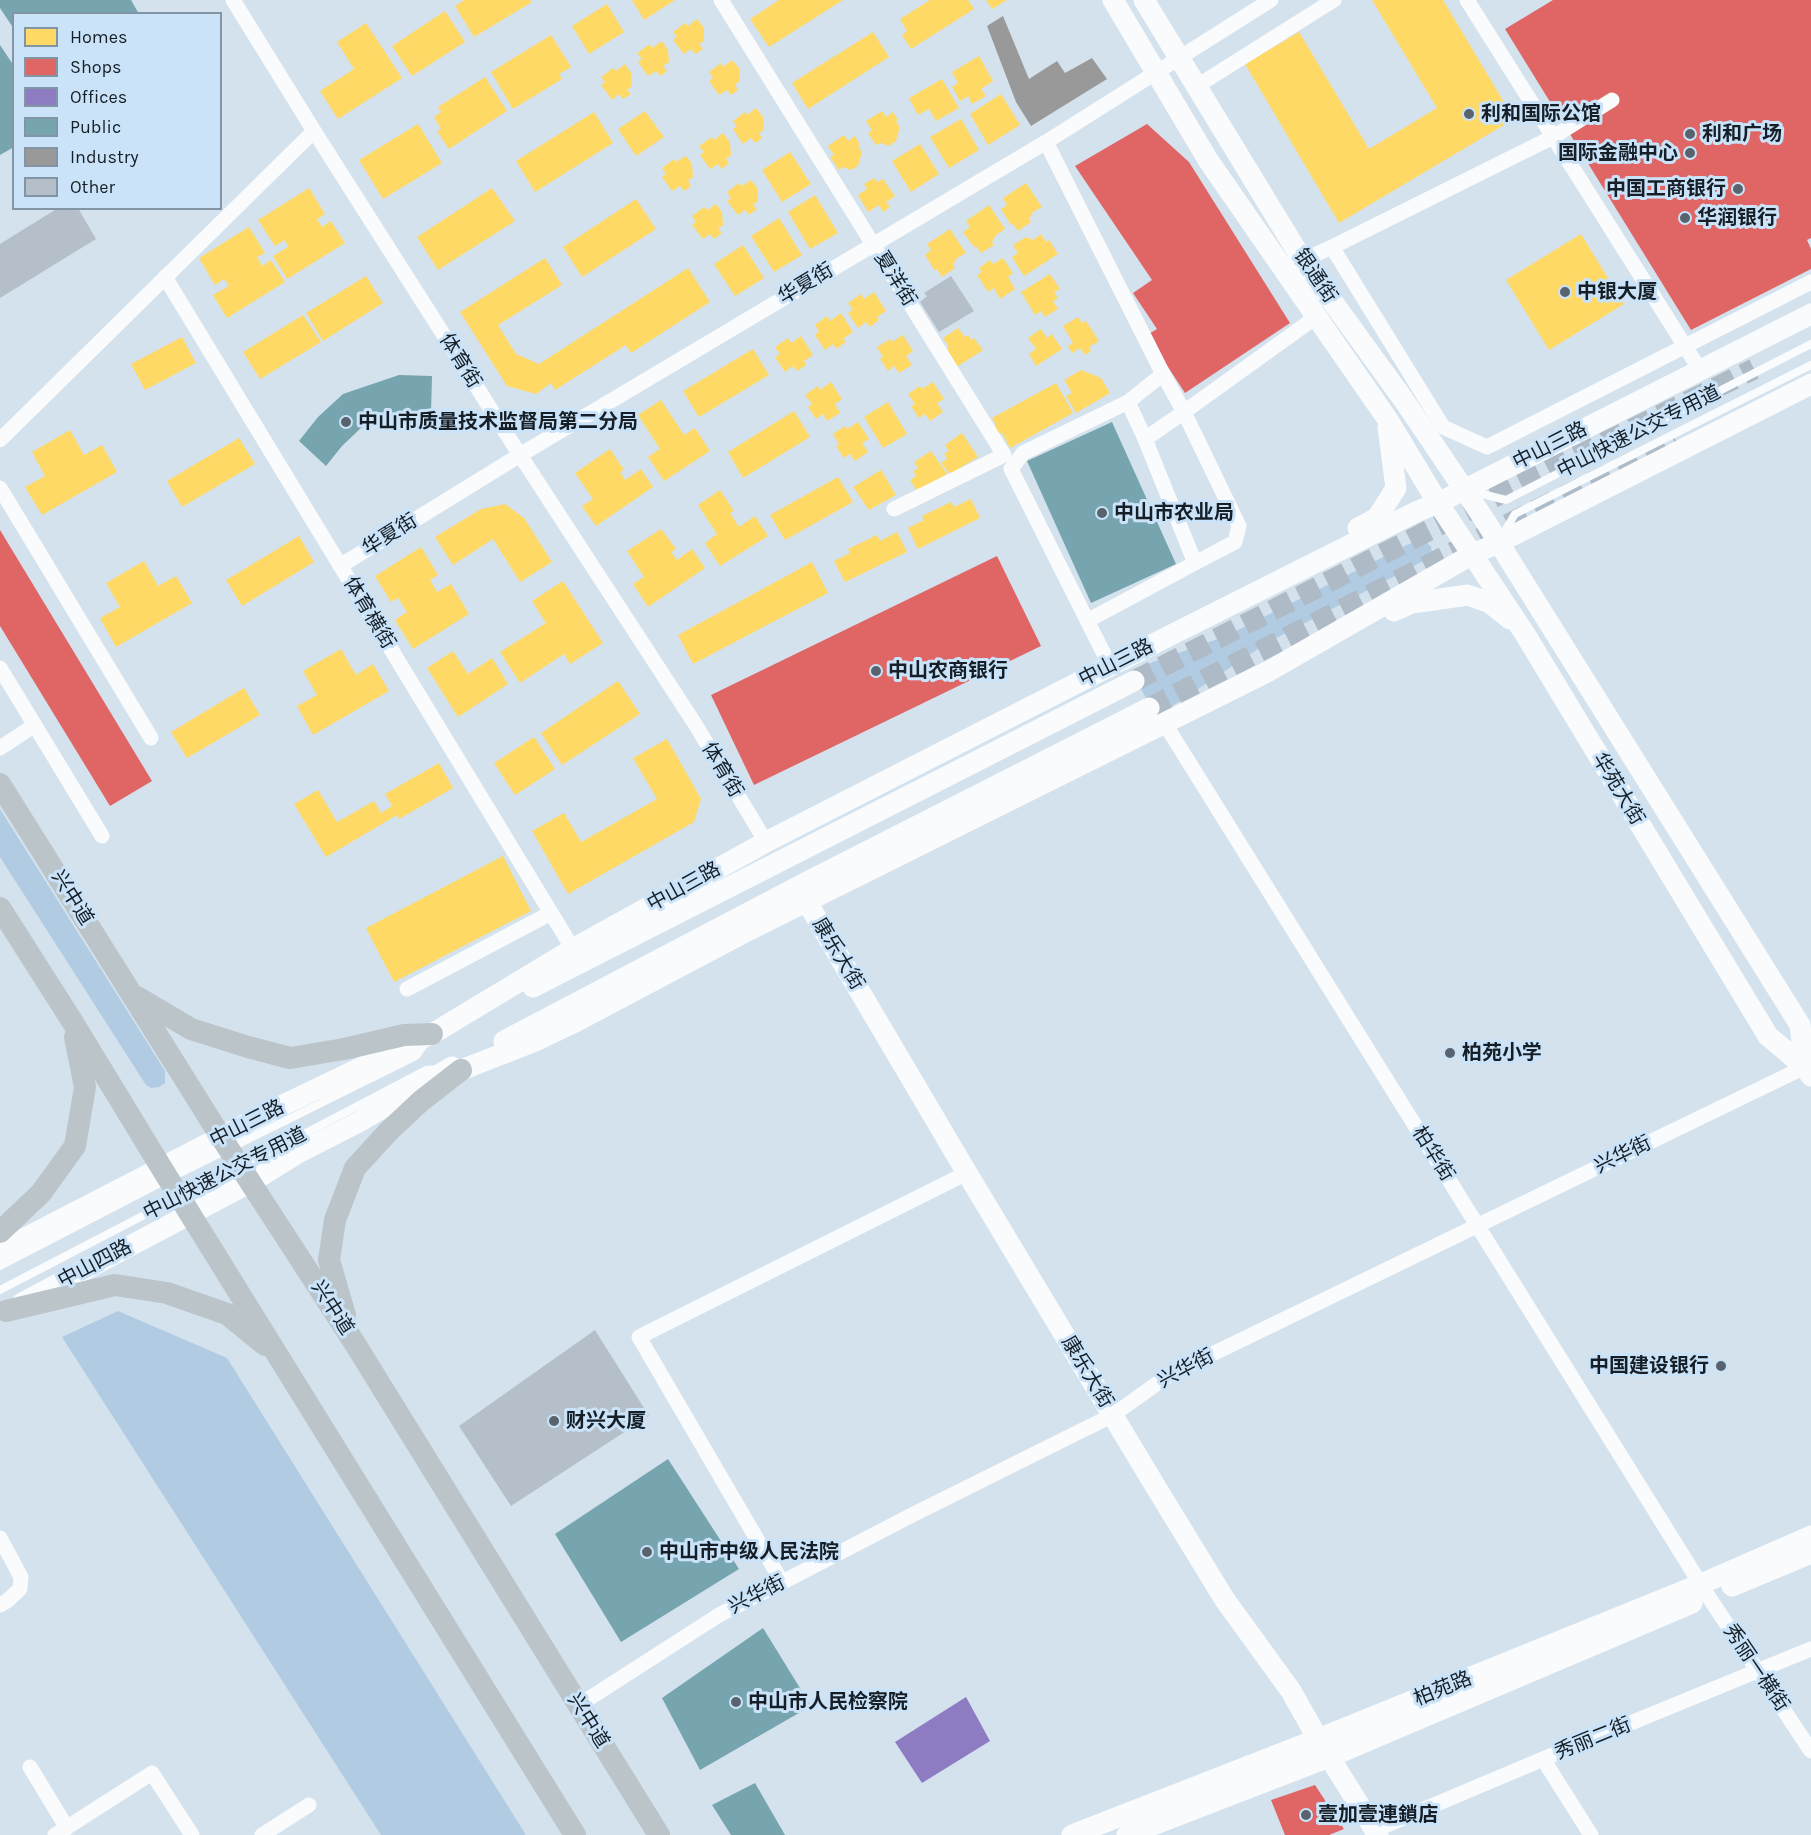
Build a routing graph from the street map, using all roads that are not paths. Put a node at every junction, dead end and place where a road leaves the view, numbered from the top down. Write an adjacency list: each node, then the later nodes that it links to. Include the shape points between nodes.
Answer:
1 (233, 0): 12 (street, 体育街)
2 (721, 0): 15 (street, 夏洋街)
3 (1113, 0): 9 (main road, 华苑大街)
4 (1144, 0): 8 (main road, 银通街)
5 (1334, 0): 10 (street)
6 (1467, 0): 13 (street)
7 (1266, 1): 8 (street, 华夏街)
8 (1178, 57): 9 (street, 华夏街); 10 (main road, 银通街)
9 (1156, 72): 14 (street, 华夏街); 18 (main road, 华苑大街, via 1208,160)
10 (1197, 86): 17 (main road, 银通街)
11 (1612, 100): 13 (street)
12 (314, 131): 19 (street); 34 (street, 体育街)
13 (1553, 137): 16 (street); 24 (street)
14 (1046, 142): 15 (street, 华夏街); 27 (street)
15 (873, 244): 34 (street, 华夏街); 38 (street, 夏洋街, via 1004,455)
16 (1332, 247): 17 (street); 24 (street, via 1443,427 1487,447)
17 (1303, 261): 18 (street); 36 (main road, 银通街)
18 (1283, 269): 22 (main road, 华苑大街)
19 (165, 278): 33 (street); 42 (street, 体育横街)
20 (1811, 282): 24 (street)
21 (1811, 314): 26 (main road, 中山三路)
22 (1316, 317): 30 (street); 31 (main road, 华苑大街)
23 (1811, 344): 36 (lane, 中山快速公交专用道, via 1506,500)
24 (1685, 346): 26 (street)
25 (1811, 365): 39 (lane, 中山快速公交专用道, via 1515,514)
26 (1700, 370): 36 (main road, 中山三路)
27 (1163, 374): 29 (street); 30 (street)
28 (1811, 384): 39 (main road, 中山三路)
29 (1128, 402): 32 (street); 44 (street, via 1023,453 1011,469)
30 (1184, 412): 32 (street); 41 (street, via 1239,526 1235,542)
31 (1388, 420): 37 (main road, 华苑大街); 43 (main road, via 1396,488 1377,518 1299,557)
32 (1145, 439): 41 (street)
33 (0, 440)
34 (520, 455): 42 (street, 华夏街); 57 (street, 体育街)
35 (0, 488): 53 (street)
36 (1464, 490): 37 (main road, 中山三路); 39 (main road, 银通街)
37 (1438, 502): 40 (main road, 华苑大街); 43 (main road, 中山三路)
38 (894, 509)
39 (1498, 543): 40 (main road, 中山三路); 67 (main road, 华苑大街, via 1800,1025)
40 (1473, 554): 45 (main road, 华苑大街); 48 (main road, 中山三路)
41 (1196, 563): 44 (street)
42 (340, 566): 60 (street, 体育横街)
43 (1235, 603): 46 (main road, 中山三路)
44 (1087, 621): 46 (street)
45 (1525, 633): 48 (main road, via 1490,603 1468,595 1423,601); 67 (main road, 华苑大街, via 1767,1036)
46 (1110, 666): 57 (main road, 中山三路)
47 (0, 668): 52 (street)
48 (1269, 671): 51 (main road, 中山三路)
49 (1134, 681): 65 (main road, 中山三路, via 544,982)
50 (1149, 708): 66 (main road, 中山三路, via 805,883)
51 (1165, 724): 58 (main road, 中山三路); 71 (street, 柏华街)
52 (35, 725): 54 (street); 56 (street)
53 (151, 738)
54 (0, 748)
55 (0, 784): 63 (main road, 兴中道)
56 (102, 836)
57 (766, 842): 61 (main road, 中山三路)
58 (807, 902): 66 (main road, 中山三路, via 542,1038); 69 (main road, 康乐大街)
59 (0, 908): 64 (main road)
60 (551, 913): 61 (street, 体育横街); 62 (street)
61 (573, 949): 65 (main road, 中山三路)
62 (407, 989)
63 (133, 994): 65 (main road, via 191,1029 290,1058 404,1035); 68 (main road, 兴中道)
64 (72, 1021): 70 (main road); 72 (main road, via 85,1087 75,1146 41,1193)
65 (432, 1034): 68 (main road, 中山三路)
66 (456, 1069): 68 (main road, 中山三路, via 298,1153); 76 (main road, via 355,1168 335,1220 329,1260)
67 (1809, 1069): 71 (street, 兴华街)
68 (236, 1159): 70 (main road, 中山三路); 70 (main road); 76 (main road, 兴中道)
69 (967, 1173): 78 (main road, 康乐大街); 82 (street, via 639,1337)
70 (175, 1189): 73 (main road); 74 (lane, 中山快速公交专用道); 75 (main road, 中山四路); 77 (main road)
71 (1478, 1225): 78 (street, 兴华街, via 1169,1375); 83 (street, 柏华街)
72 (0, 1232)
73 (0, 1251)
74 (0, 1266)
75 (2, 1305): 77 (main road, via 115,1285 167,1293 227,1314)
76 (352, 1339): 87 (main road, 兴中道)
77 (280, 1358): 97 (main road)
78 (1113, 1415): 82 (street, 兴华街); 88 (main road, 康乐大街, via 1226,1600 1291,1691)
79 (1811, 1536): 83 (main road, 柏苑路)
80 (0, 1538): 84 (street, via 21,1577 20,1589)
81 (1811, 1553): 83 (main road, 柏苑路)
82 (782, 1582): 87 (street, 兴华街, via 719,1615)
83 (1704, 1590): 86 (street, 秀丽一横街); 88 (main road, 柏苑路)
84 (0, 1605)
85 (1811, 1649): 86 (street, 秀丽二街)
86 (1758, 1671): 89 (street, 秀丽一横街); 90 (street, 秀丽二街)
87 (579, 1705): 98 (main road, 兴中道)
88 (1323, 1748): 94 (main road, 康乐大街); 99 (main road, 柏苑路); 100 (main road, 柏苑路)
89 (1811, 1751)
90 (1544, 1759): 94 (street, 秀丽二街); 101 (street)
91 (30, 1767): 93 (street)
92 (309, 1805): 96 (street)
93 (61, 1831): 95 (street, via 152,1773)
94 (1377, 1833)
95 (192, 1835)
96 (262, 1835)
97 (575, 1835)
98 (659, 1835)
99 (1072, 1835)
100 (1127, 1835)
101 (1591, 1835)

